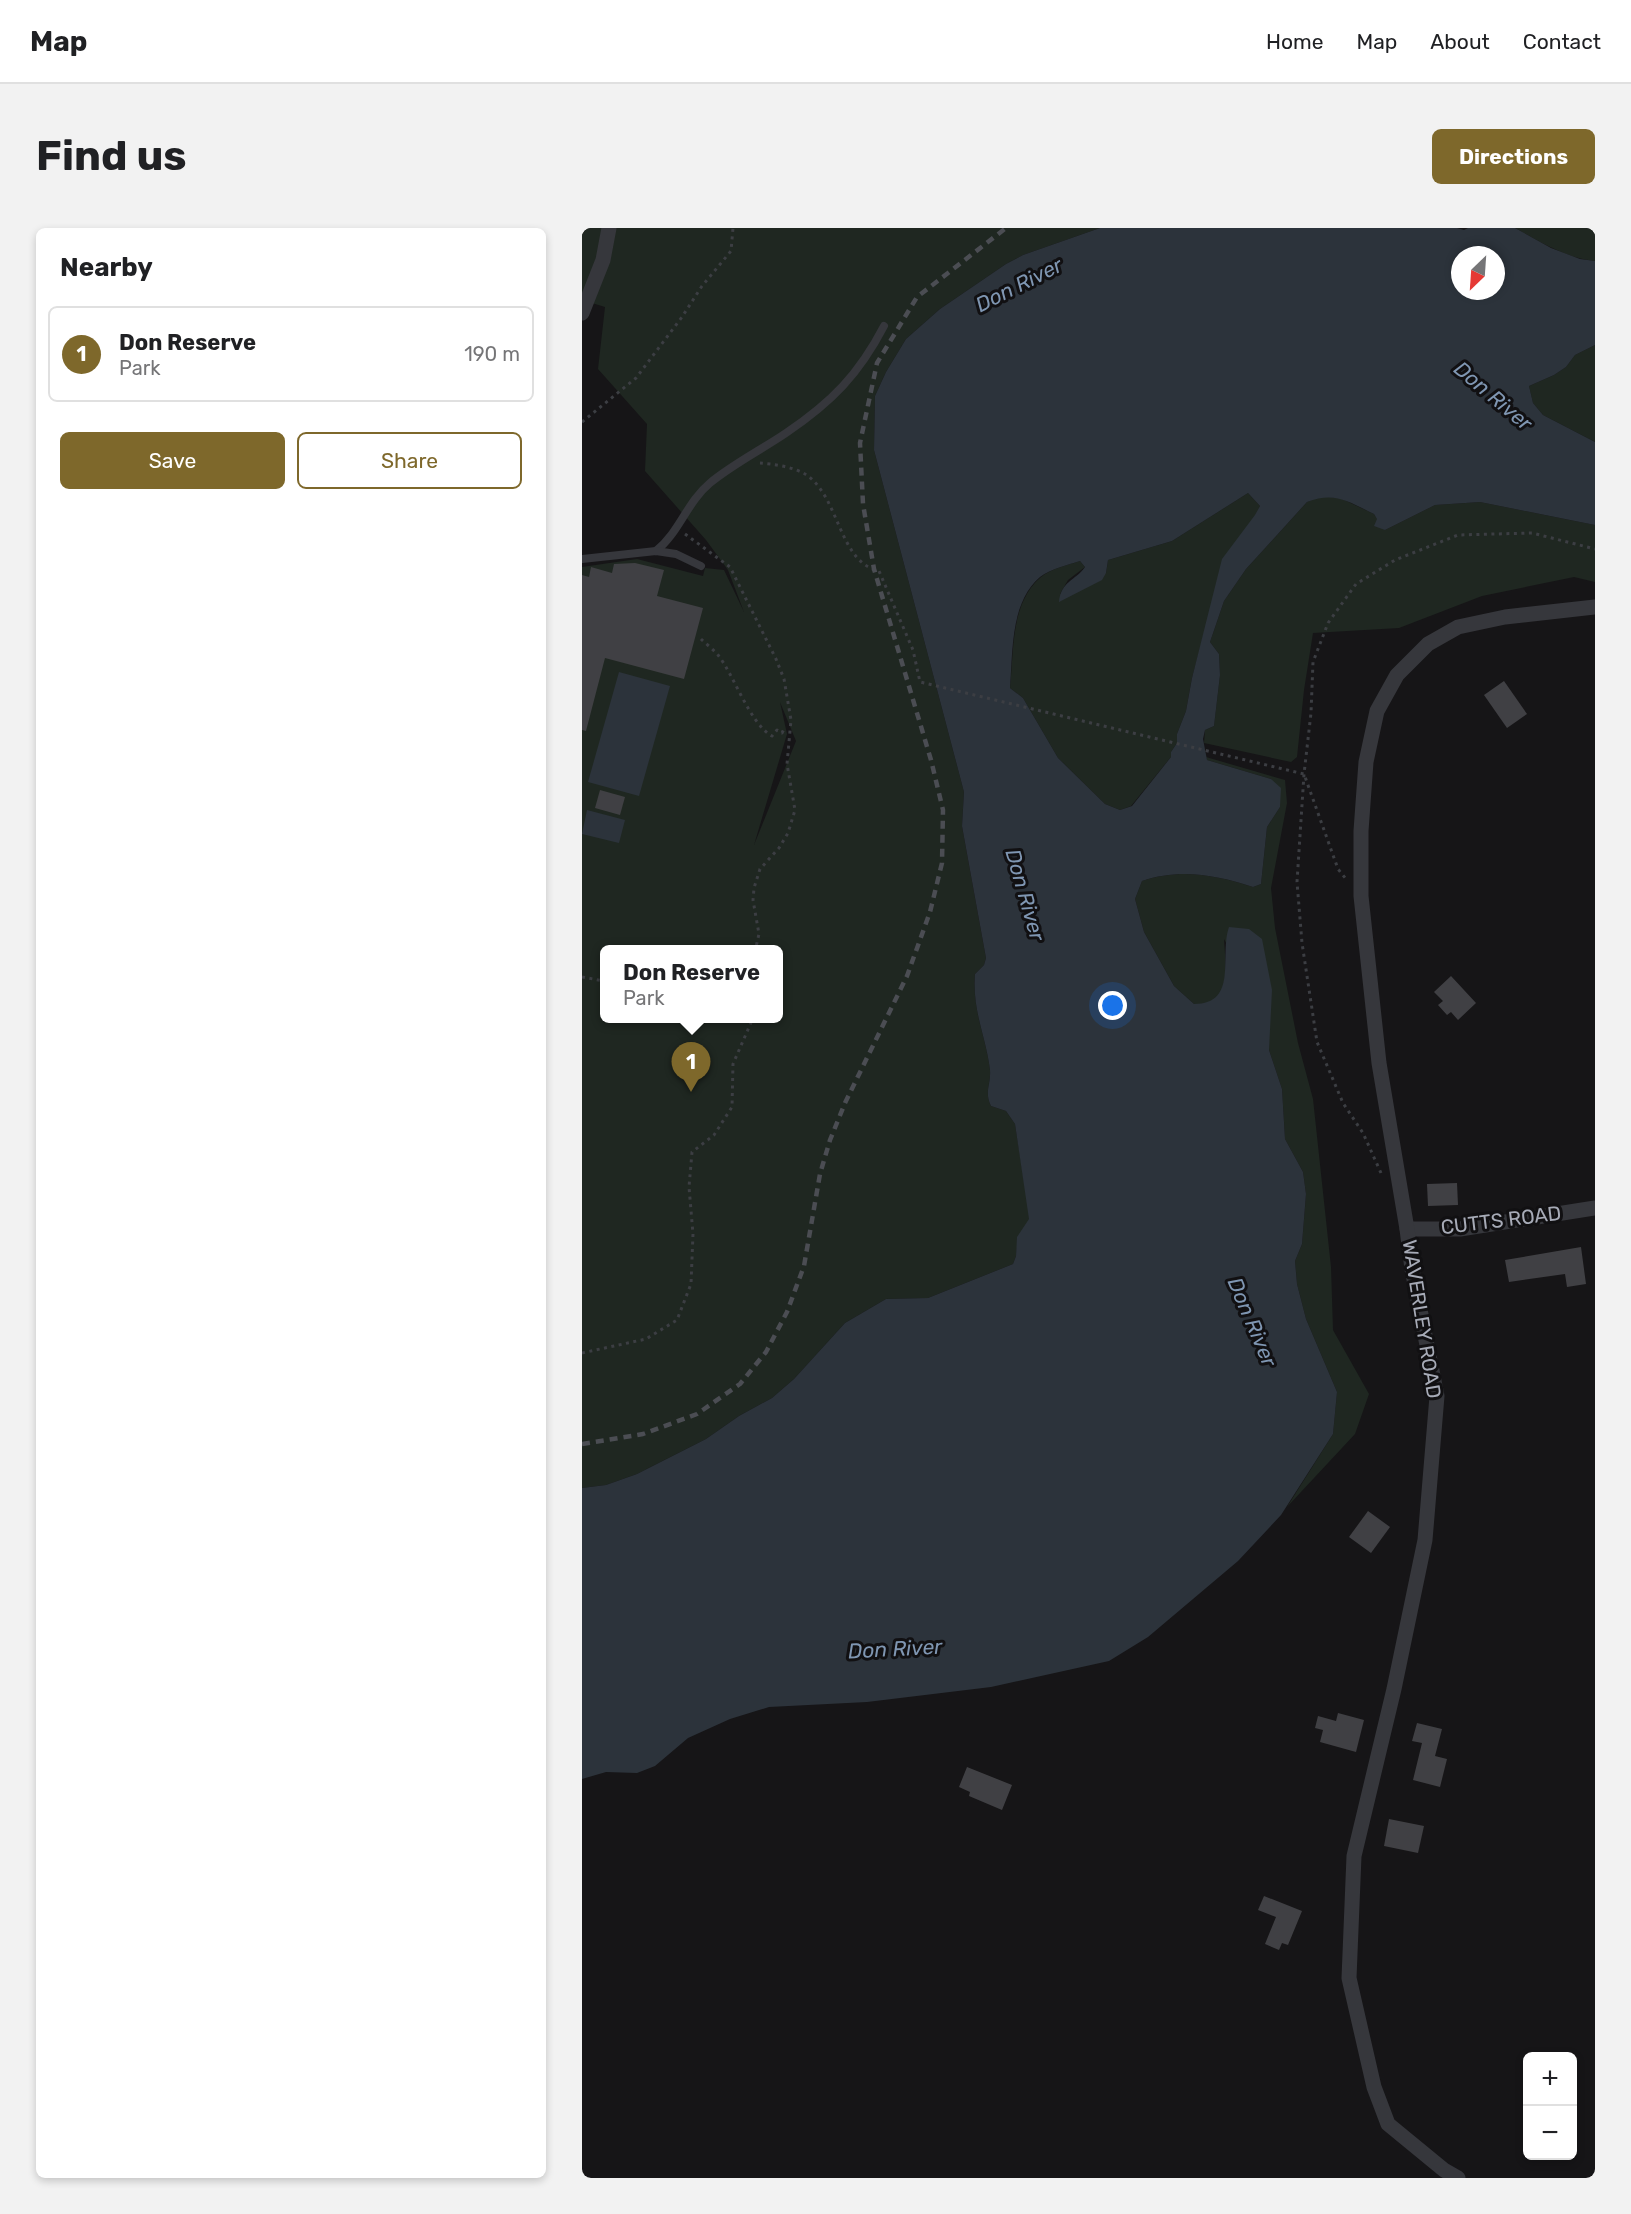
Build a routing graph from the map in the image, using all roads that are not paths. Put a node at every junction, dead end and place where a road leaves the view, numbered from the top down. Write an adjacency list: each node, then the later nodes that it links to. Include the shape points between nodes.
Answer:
1 (609, 228): 2 (street, via 603,260)
2 (582, 313)
3 (884, 326): 4 (lane, via 853,377 787,432 708,485 667,542)
4 (656, 551): 5 (lane); 6 (lane, via 676,554)
5 (582, 559)
6 (700, 566)
7 (1595, 607): 9 (street, WAVERLEY ROAD, via 1505,617 1458,627 1428,644 1397,675 1377,711 1366,762 1361,896 1379,1063)
8 (1595, 1208): 9 (street, CUTTS ROAD, via 1460,1229)
9 (1407, 1229): 10 (street, WAVERLEY ROAD, via 1437,1396 1425,1540 1354,1856 1349,1978 1374,2087 1388,2124)
10 (1458, 2178)

